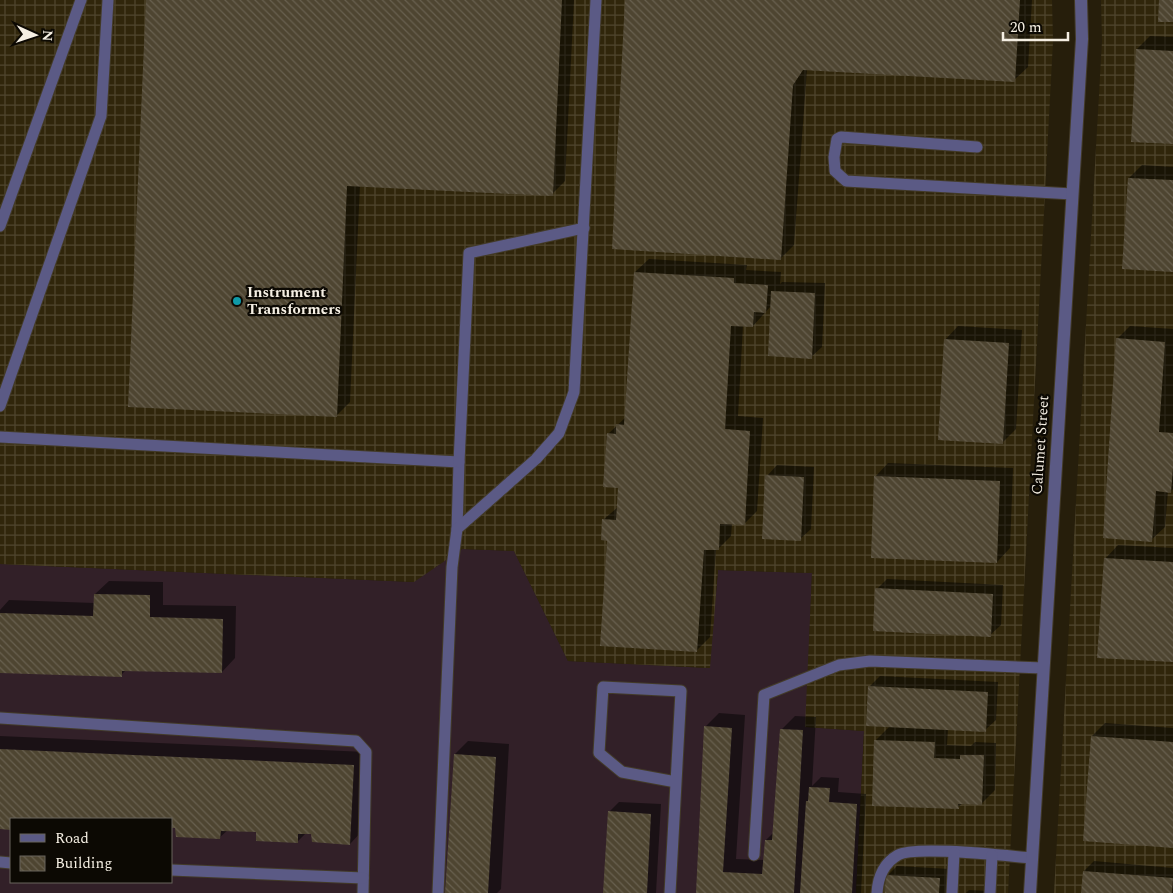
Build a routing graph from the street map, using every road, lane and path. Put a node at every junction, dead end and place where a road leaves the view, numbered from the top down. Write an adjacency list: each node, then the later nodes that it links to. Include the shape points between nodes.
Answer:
1 (81, 0): 7 (lane)
2 (108, 0): 9 (lane, via 101,116)
3 (596, 0): 8 (lane)
4 (1081, 0): 6 (street, Calumet Street, via 1082,38)
5 (977, 147): 6 (lane, via 841,137 837,139 835,171 846,181)
6 (1072, 194): 13 (street, Calumet Street)
7 (0, 226)
8 (584, 228): 11 (lane, via 469,253); 12 (lane, via 574,392 559,433 536,459)
9 (0, 406)
10 (0, 437): 11 (lane)
11 (459, 462): 12 (lane)
12 (457, 529): 23 (lane, via 452,567)
13 (1042, 668): 17 (lane, via 870,661 839,665 764,695); 19 (street, Calumet Street)
14 (0, 718): 21 (lane, via 356,741 366,752)
15 (676, 782): 15 (lane, via 681,691 603,687 599,753 622,772); 24 (lane)
16 (954, 853): 18 (lane); 25 (lane, via 920,850 900,854 886,864); 26 (lane)
17 (754, 855)
18 (992, 855): 19 (lane); 27 (lane)
19 (1032, 858): 28 (street, Calumet Street)
20 (172, 870): 21 (lane)
21 (363, 878): 22 (lane)
22 (363, 893)
23 (438, 893)
24 (670, 893)
25 (877, 893)
26 (952, 893)
27 (990, 893)
28 (1030, 893)

